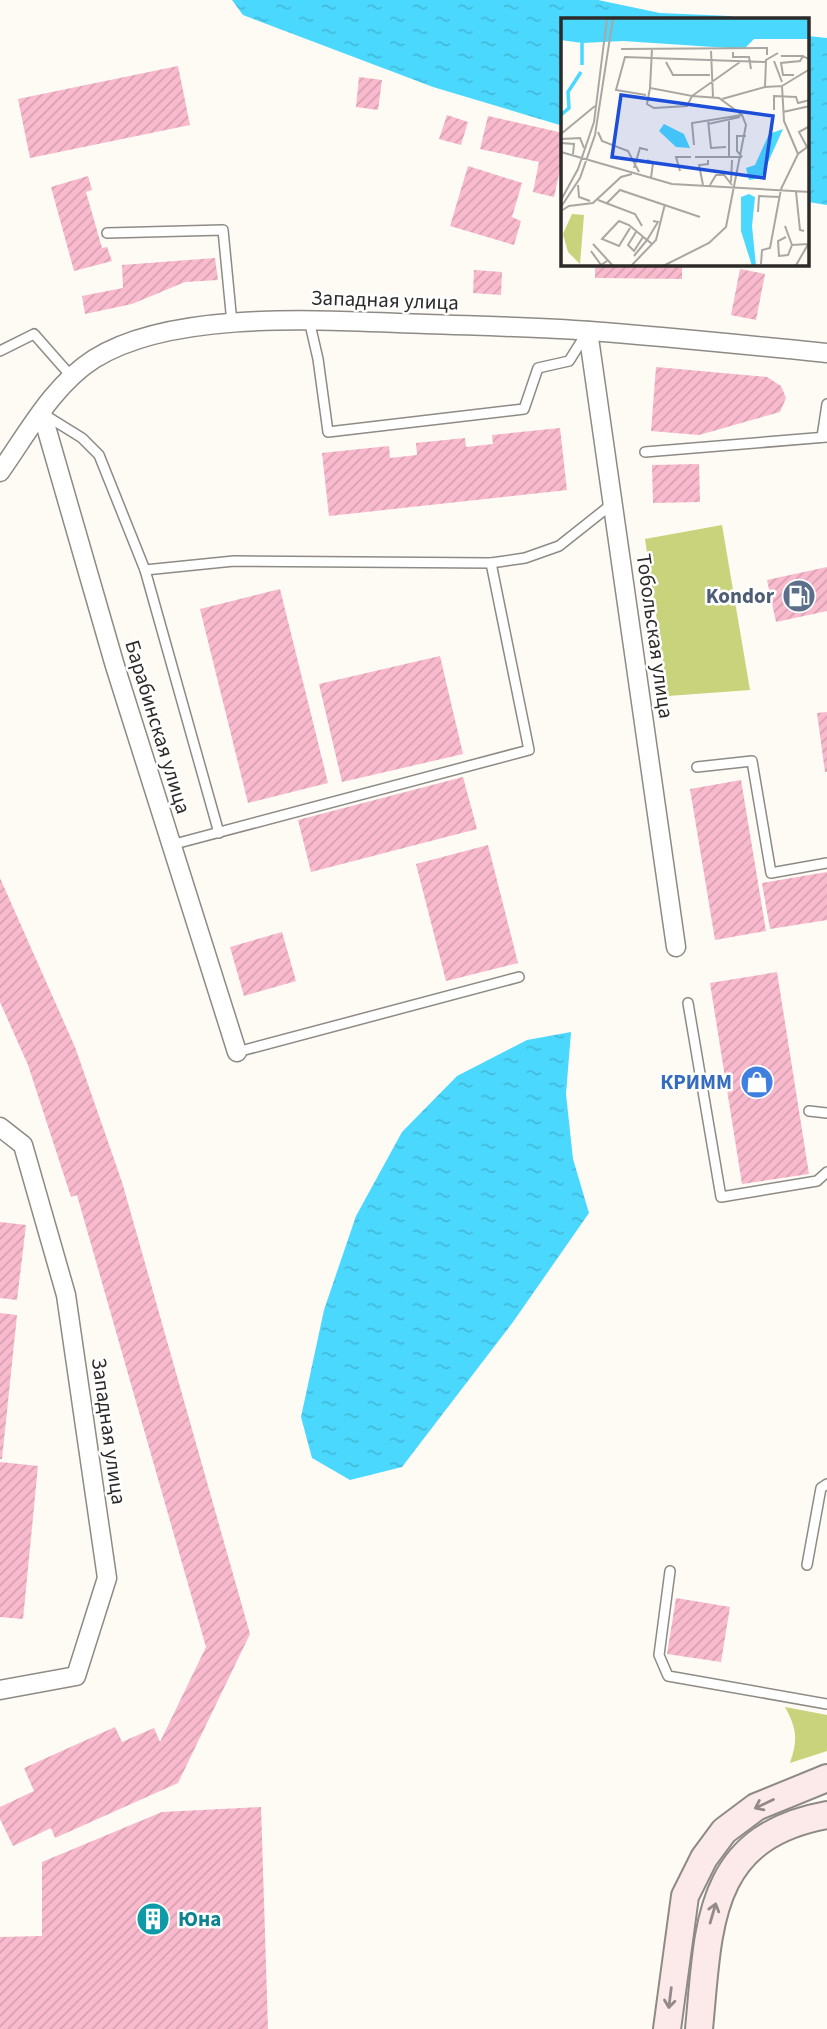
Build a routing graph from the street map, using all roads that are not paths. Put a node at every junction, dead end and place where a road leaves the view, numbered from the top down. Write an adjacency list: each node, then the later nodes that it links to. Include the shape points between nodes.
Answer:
1 (107, 233): 3 (lane, via 223,230)
2 (309, 320): 3 (street, Западная улица); 4 (street, Западная улица); 4 (lane, via 328,432 524,409 538,368 569,361)
3 (232, 323): 7 (street, Западная улица, via 160,333 120,345)
4 (588, 331): 6 (street, Западная улица); 13 (street, Тобольская улица)
5 (0, 351): 7 (lane, via 34,334)
6 (827, 353)
7 (71, 376): 9 (street, Западная улица)
8 (827, 404): 10 (lane)
9 (42, 413): 12 (street, Западная улица); 15 (lane, via 82,438 99,455); 18 (street, Барабинская улица)
10 (824, 437): 11 (lane)
11 (645, 452)
12 (0, 472)
13 (613, 503): 14 (lane, via 559,546); 20 (street, Тобольская улица)
14 (491, 563): 15 (lane, via 234,561); 17 (lane, via 529,750)
15 (145, 570): 17 (lane)
16 (697, 767): 19 (lane, via 752,761 771,873)
17 (219, 832): 18 (lane)
18 (171, 845): 23 (street, Барабинская улица)
19 (827, 863)
20 (676, 947)
21 (519, 977): 23 (lane)
22 (688, 1003): 27 (lane, via 721,1197 817,1181)
23 (237, 1052)
24 (809, 1111): 25 (lane)
25 (827, 1113)
26 (0, 1127): 31 (street, Западная улица, via 23,1145 66,1295 107,1578 76,1676)
27 (827, 1172)
28 (827, 1484): 29 (lane, via 821,1488)
29 (807, 1565)
30 (670, 1571): 32 (lane, via 659,1655 668,1676)
31 (0, 1690)
32 (827, 1704)
33 (827, 1777): 35 (main road, one-way to 35, via 756,1807 724,1831 704,1858 685,1896)
34 (827, 1815): 36 (main road, one-way to 34, via 709,1929 719,1892 737,1862 764,1836 799,1820)
35 (667, 2029)
36 (699, 2029)

